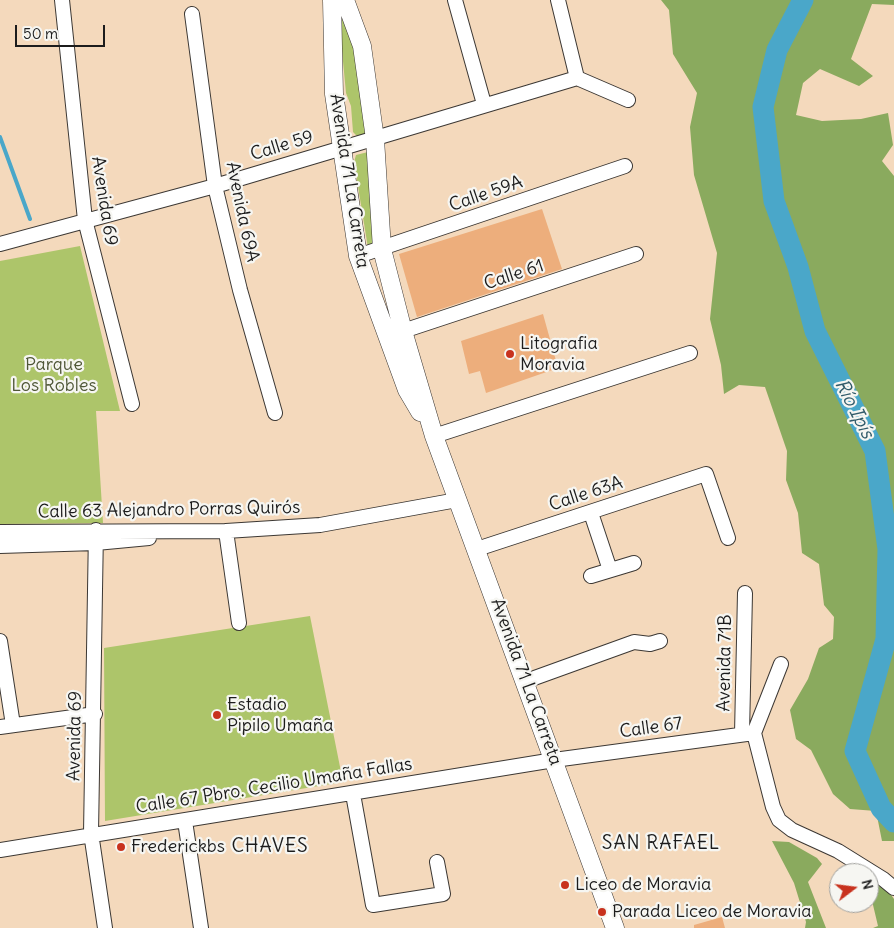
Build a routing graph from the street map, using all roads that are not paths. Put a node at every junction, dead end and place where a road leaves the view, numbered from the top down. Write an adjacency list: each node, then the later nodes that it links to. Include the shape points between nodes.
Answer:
1 (62, 0): 14 (street, Avenida 69)
2 (332, 0): 11 (street, Avenida 71 La Carreta, via 334,94)
3 (345, 0): 10 (street, Avenida 71 La Carreta, via 362,46)
4 (455, 0): 9 (street)
5 (559, 0): 7 (street)
6 (192, 14): 13 (street, Avenida 69A)
7 (577, 78): 8 (street); 9 (street, Calle 59)
8 (628, 100)
9 (484, 104): 10 (street, Calle 59)
10 (375, 139): 11 (street, Calle 59); 16 (street, Avenida 71 La Carreta)
11 (342, 148): 13 (street, Calle 59); 18 (street, Avenida 71 La Carreta)
12 (625, 166): 16 (street, Calle 59A)
13 (215, 186): 14 (street, Calle 59); 22 (street, Avenida 69A)
14 (84, 220): 15 (street, Calle 59); 21 (street, Avenida 69)
15 (0, 244)
16 (382, 249): 18 (street, Calle 59A); 19 (street, Avenida 71 La Carreta)
17 (636, 254): 19 (street, Calle 61)
18 (358, 256): 23 (street, Avenida 71 La Carreta, via 407,390)
19 (403, 331): 23 (street, Avenida 71 La Carreta)
20 (690, 353): 23 (street)
21 (132, 404)
22 (275, 413)
23 (434, 436): 24 (street, Avenida 71 La Carreta)
24 (457, 500): 26 (street, Calle 63 Alejandro Porras Quirós, via 320,525); 31 (street, Avenida 71 La Carreta)
25 (591, 513): 29 (street, Calle 63A, via 706,474); 31 (street, Calle 63A); 33 (street)
26 (226, 531): 28 (street, Calle 63 Alejandro Porras Quirós); 36 (street)
27 (0, 532): 28 (street, Calle 63 Alejandro Porras Quirós)
28 (96, 537): 30 (street, Calle 63 Alejandro Porras Quirós); 41 (street, Avenida 69)
29 (728, 538)
30 (0, 546)
31 (477, 549): 40 (street, Avenida 71 La Carreta)
32 (634, 563): 33 (street)
33 (610, 570): 34 (street)
34 (591, 576)
35 (745, 593): 43 (street, Avenida 71B)
36 (239, 623)
37 (0, 641): 42 (street)
38 (660, 642): 40 (street, via 634,642)
39 (781, 664): 43 (street)
40 (526, 681): 44 (street, Avenida 71 La Carreta)
41 (94, 714): 42 (street); 47 (street, Avenida 69)
42 (6, 726)
43 (748, 734): 44 (street, Calle 67); 50 (street, Avenida 71B, via 779,820 792,830 838,851)
44 (554, 760): 45 (street, Calle 67 Pbro. Cecilio Umaña Fallas); 53 (street, Avenida 71 La Carreta)
45 (353, 794): 46 (street, Calle 67 Pbro. Cecilio Umaña Fallas); 49 (street, via 373,906 443,894)
46 (185, 821): 47 (street, Calle 67 Pbro. Cecilio Umaña Fallas); 52 (street)
47 (91, 833): 48 (street, Calle 67 Pbro. Cecilio Umaña Fallas); 51 (street, Avenida 69)
48 (0, 850)
49 (436, 862)
50 (894, 888)
51 (105, 928)
52 (201, 928)
53 (616, 928)

